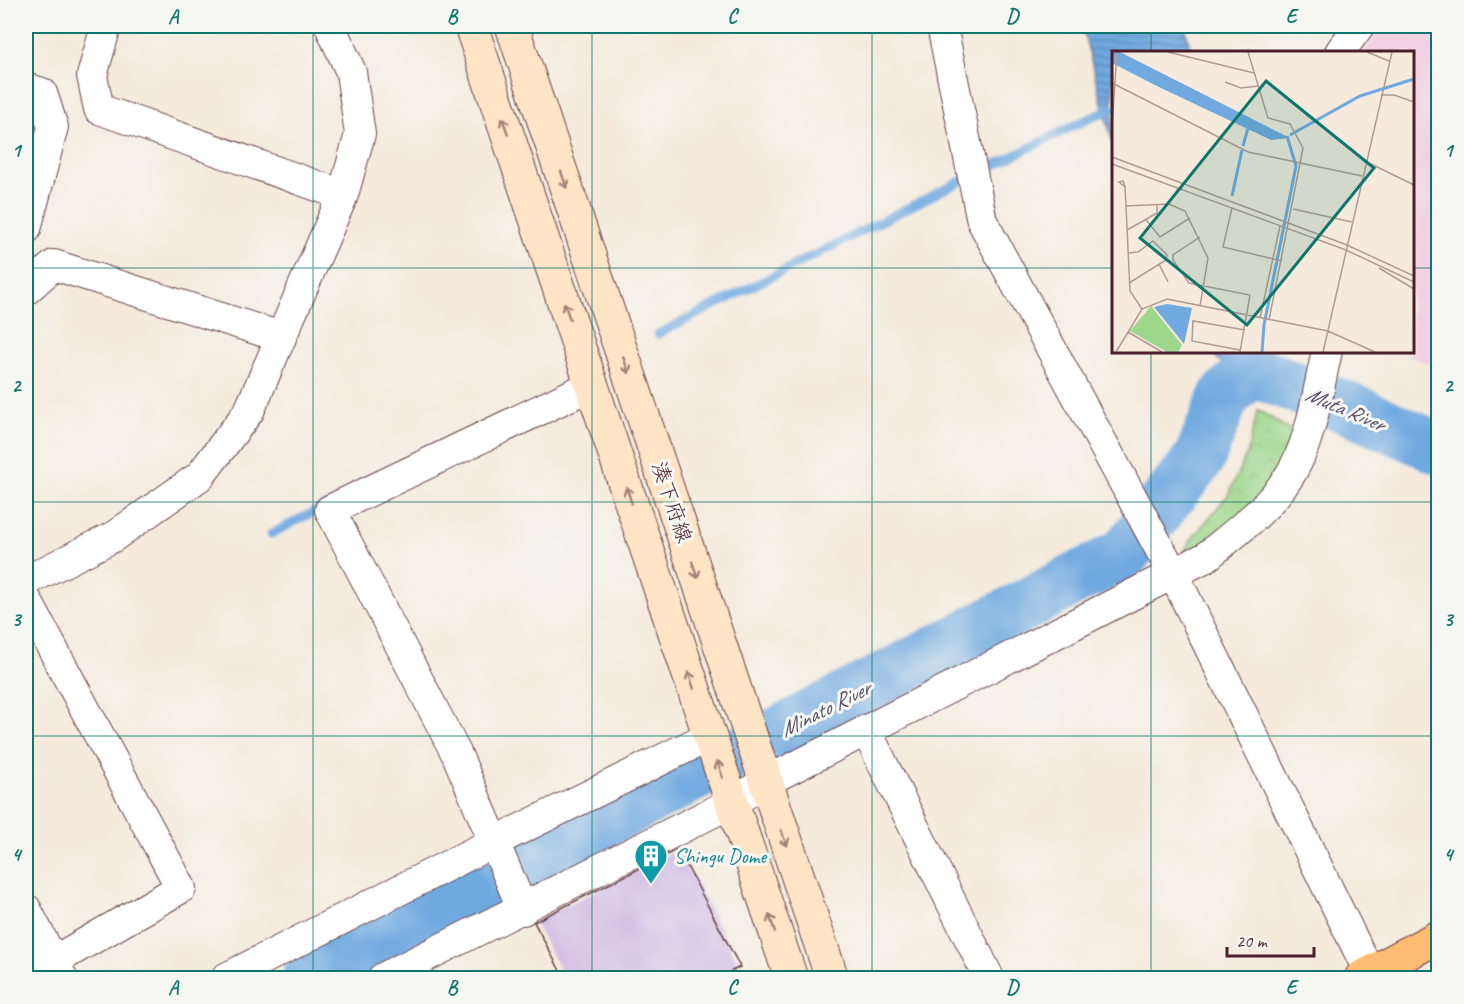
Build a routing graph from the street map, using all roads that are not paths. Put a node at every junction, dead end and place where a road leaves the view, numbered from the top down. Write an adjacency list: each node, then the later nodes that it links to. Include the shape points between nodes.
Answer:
1 (106, 26): 9 (street, via 92,76 99,108)
2 (330, 26): 9 (street, via 351,72 360,134)
3 (471, 26): 14 (main road, 湊下府線, one-way to 3)
4 (512, 26): 20 (main road, 湊下府線, one-way to 20)
5 (942, 26): 15 (street, via 982,221)
6 (1359, 26): 7 (street)
7 (1341, 51)
8 (26, 88): 10 (street, via 42,93 53,127)
9 (343, 195): 12 (street)
10 (26, 229)
11 (26, 290): 12 (street, via 54,265)
12 (281, 337): 16 (street, via 249,411 200,476 113,537)
13 (1327, 352): 15 (street, via 1307,437 1289,477 1260,512 1206,557)
14 (592, 386): 19 (main road, 湊下府線, one-way to 14); 22 (street, via 330,510 457,755)
15 (1169, 566): 18 (street); 27 (street)
16 (26, 581)
17 (26, 599): 26 (street, via 181,888)
18 (866, 730): 20 (street); 33 (street)
19 (710, 736): 21 (main road, 湊下府線, one-way to 19); 22 (street)
20 (765, 782): 21 (street); 32 (main road, 湊下府線, one-way to 32)
21 (731, 803): 24 (street); 31 (main road, 湊下府線, one-way to 21)
22 (494, 842): 24 (street); 29 (street)
23 (26, 909): 26 (street)
24 (523, 910): 30 (street)
25 (1438, 937): 27 (highway)
26 (58, 970): 28 (street)
27 (1365, 976)
28 (26, 977)
29 (226, 978)
30 (383, 978)
31 (791, 978)
32 (832, 978)
33 (988, 978)

